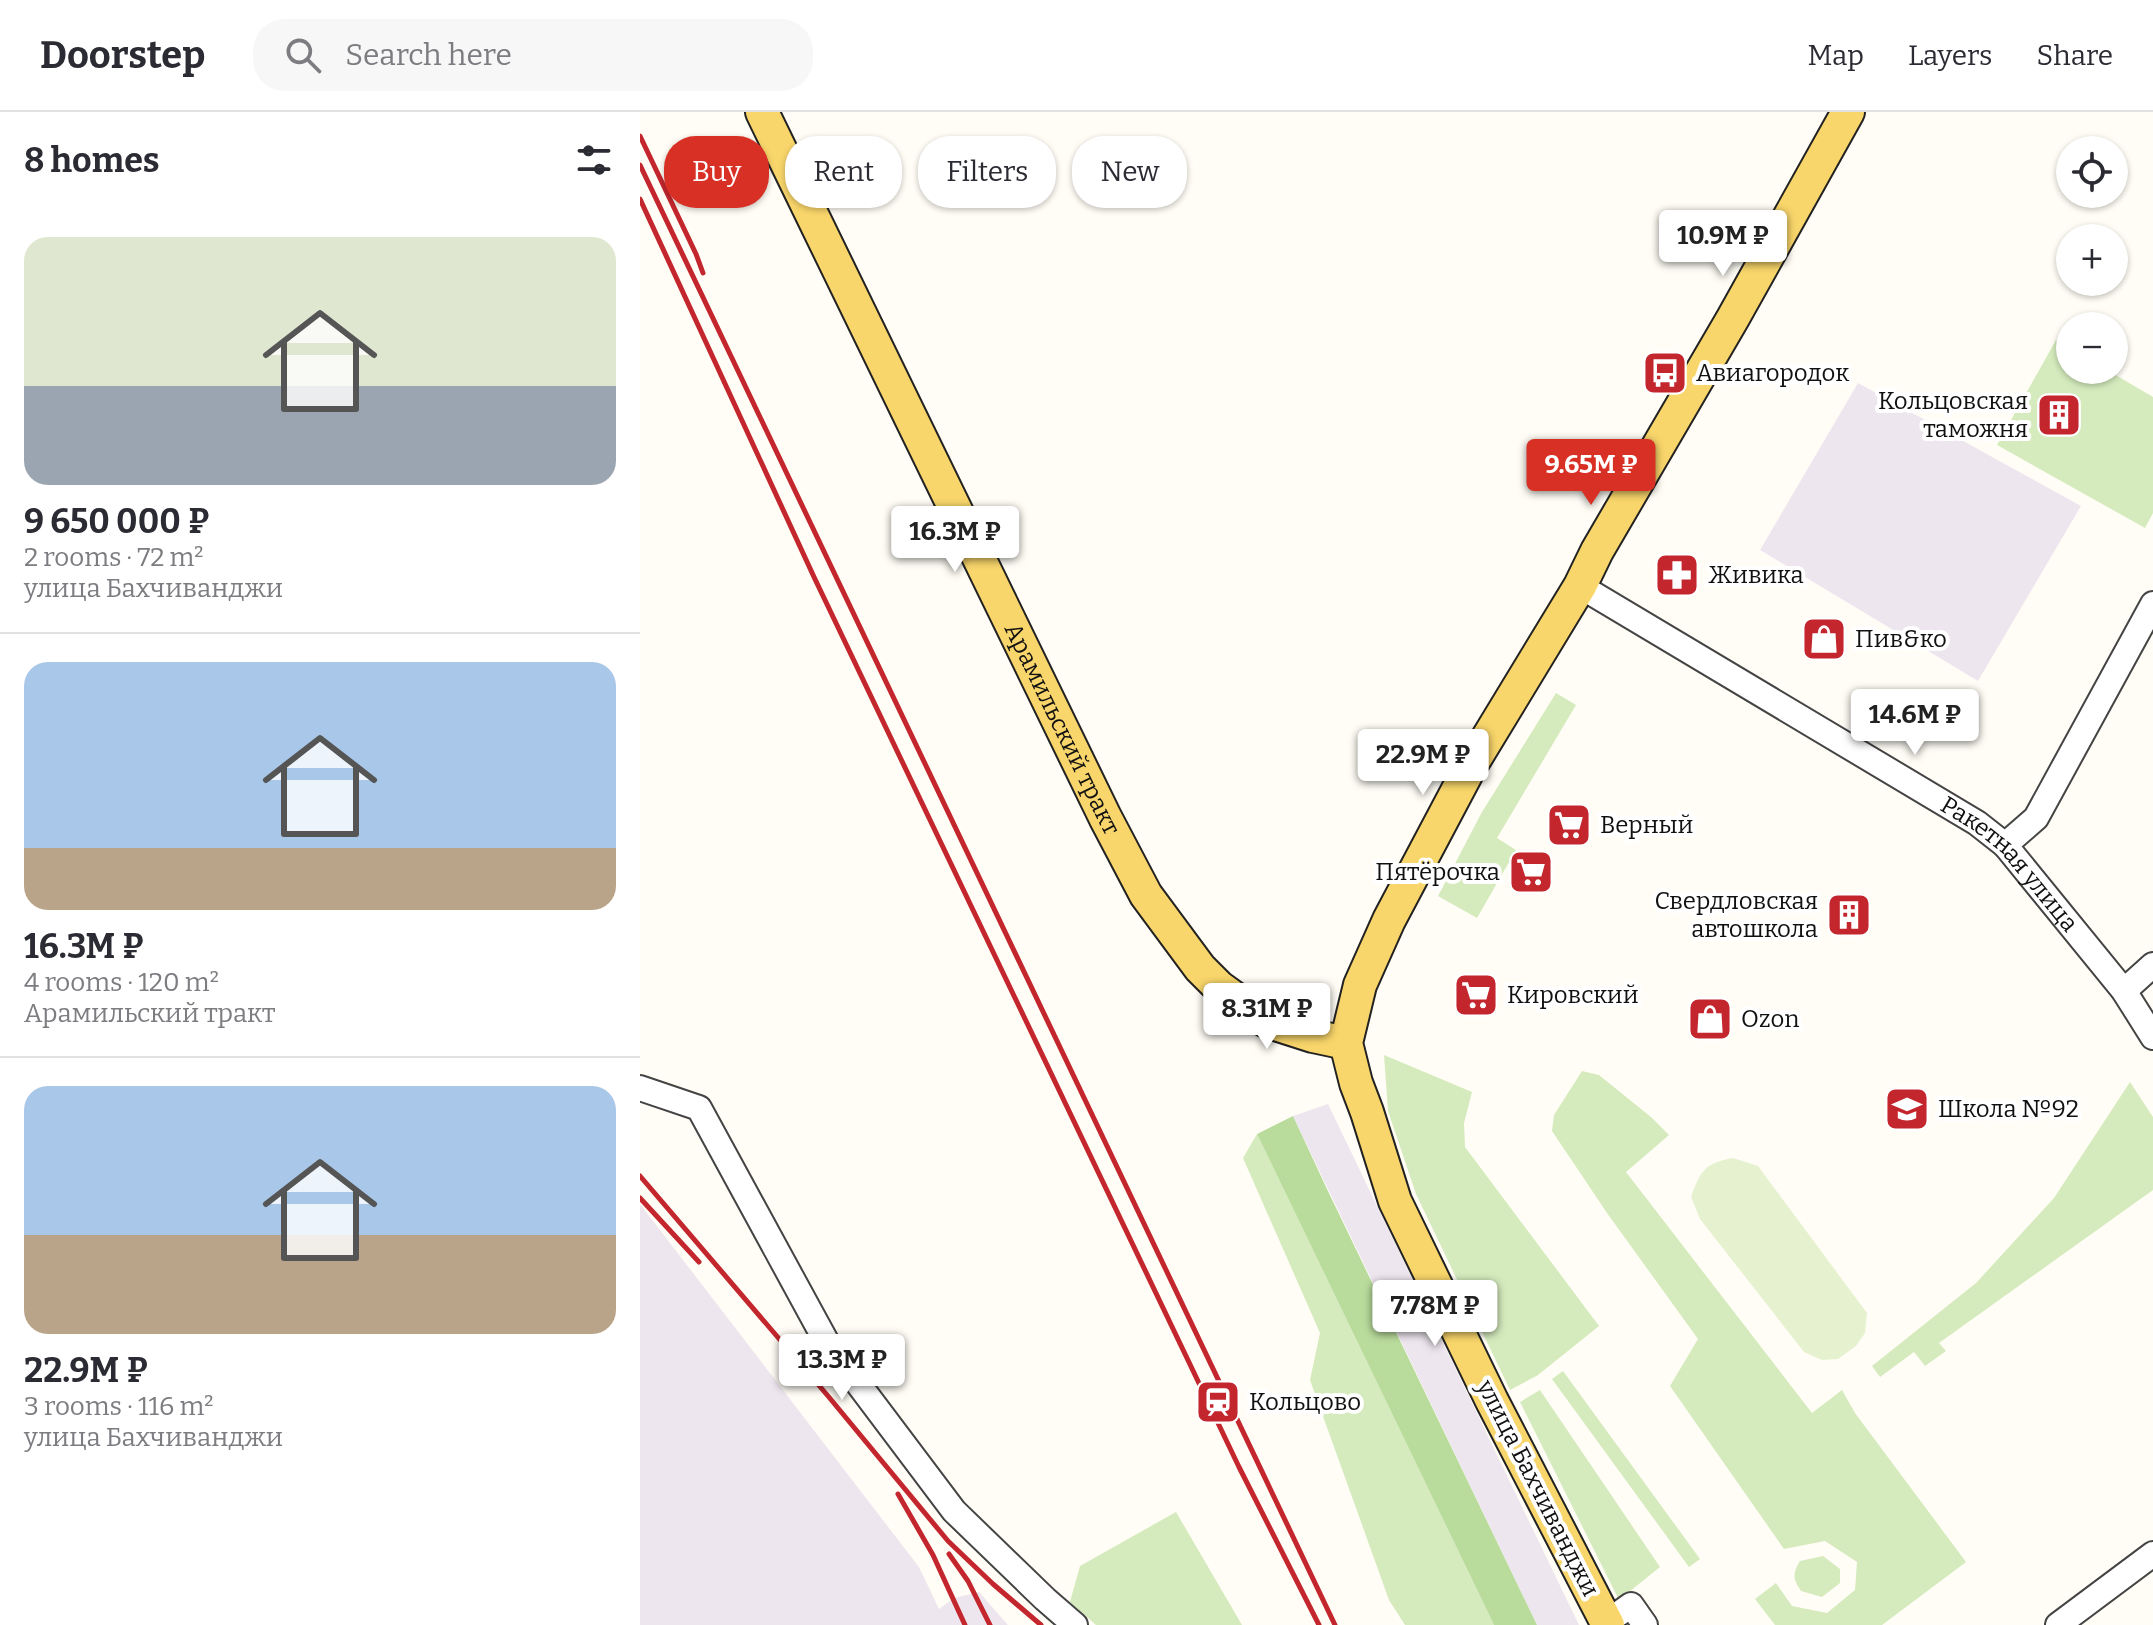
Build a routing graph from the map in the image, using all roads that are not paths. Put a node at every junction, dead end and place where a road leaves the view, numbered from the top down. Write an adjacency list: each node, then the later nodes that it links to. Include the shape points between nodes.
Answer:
1 (762, 112): 9 (main road, Арамильский тракт, via 1146,895 1219,987 1266,1021)
2 (1848, 112): 3 (main road, улица Бахчиванджи)
3 (1580, 586): 5 (street, Ракетная улица, via 1977,823); 9 (main road, улица Бахчиванджи, via 1470,767 1389,920 1360,985)
4 (2153, 604): 5 (street, via 2036,818)
5 (2005, 845): 7 (street, Ракетная улица)
6 (2153, 965): 7 (street)
7 (2124, 991): 8 (street, Ракетная улица)
8 (2153, 1037)
9 (1346, 1043): 12 (main road, улица Бахчиванджи, via 1395,1201)
10 (640, 1088): 13 (street, via 699,1108 826,1341 954,1511)
11 (2153, 1554): 15 (street)
12 (1608, 1624): 14 (street, via 1631,1605)
13 (1075, 1625)
14 (1645, 1625)
15 (2058, 1625)

